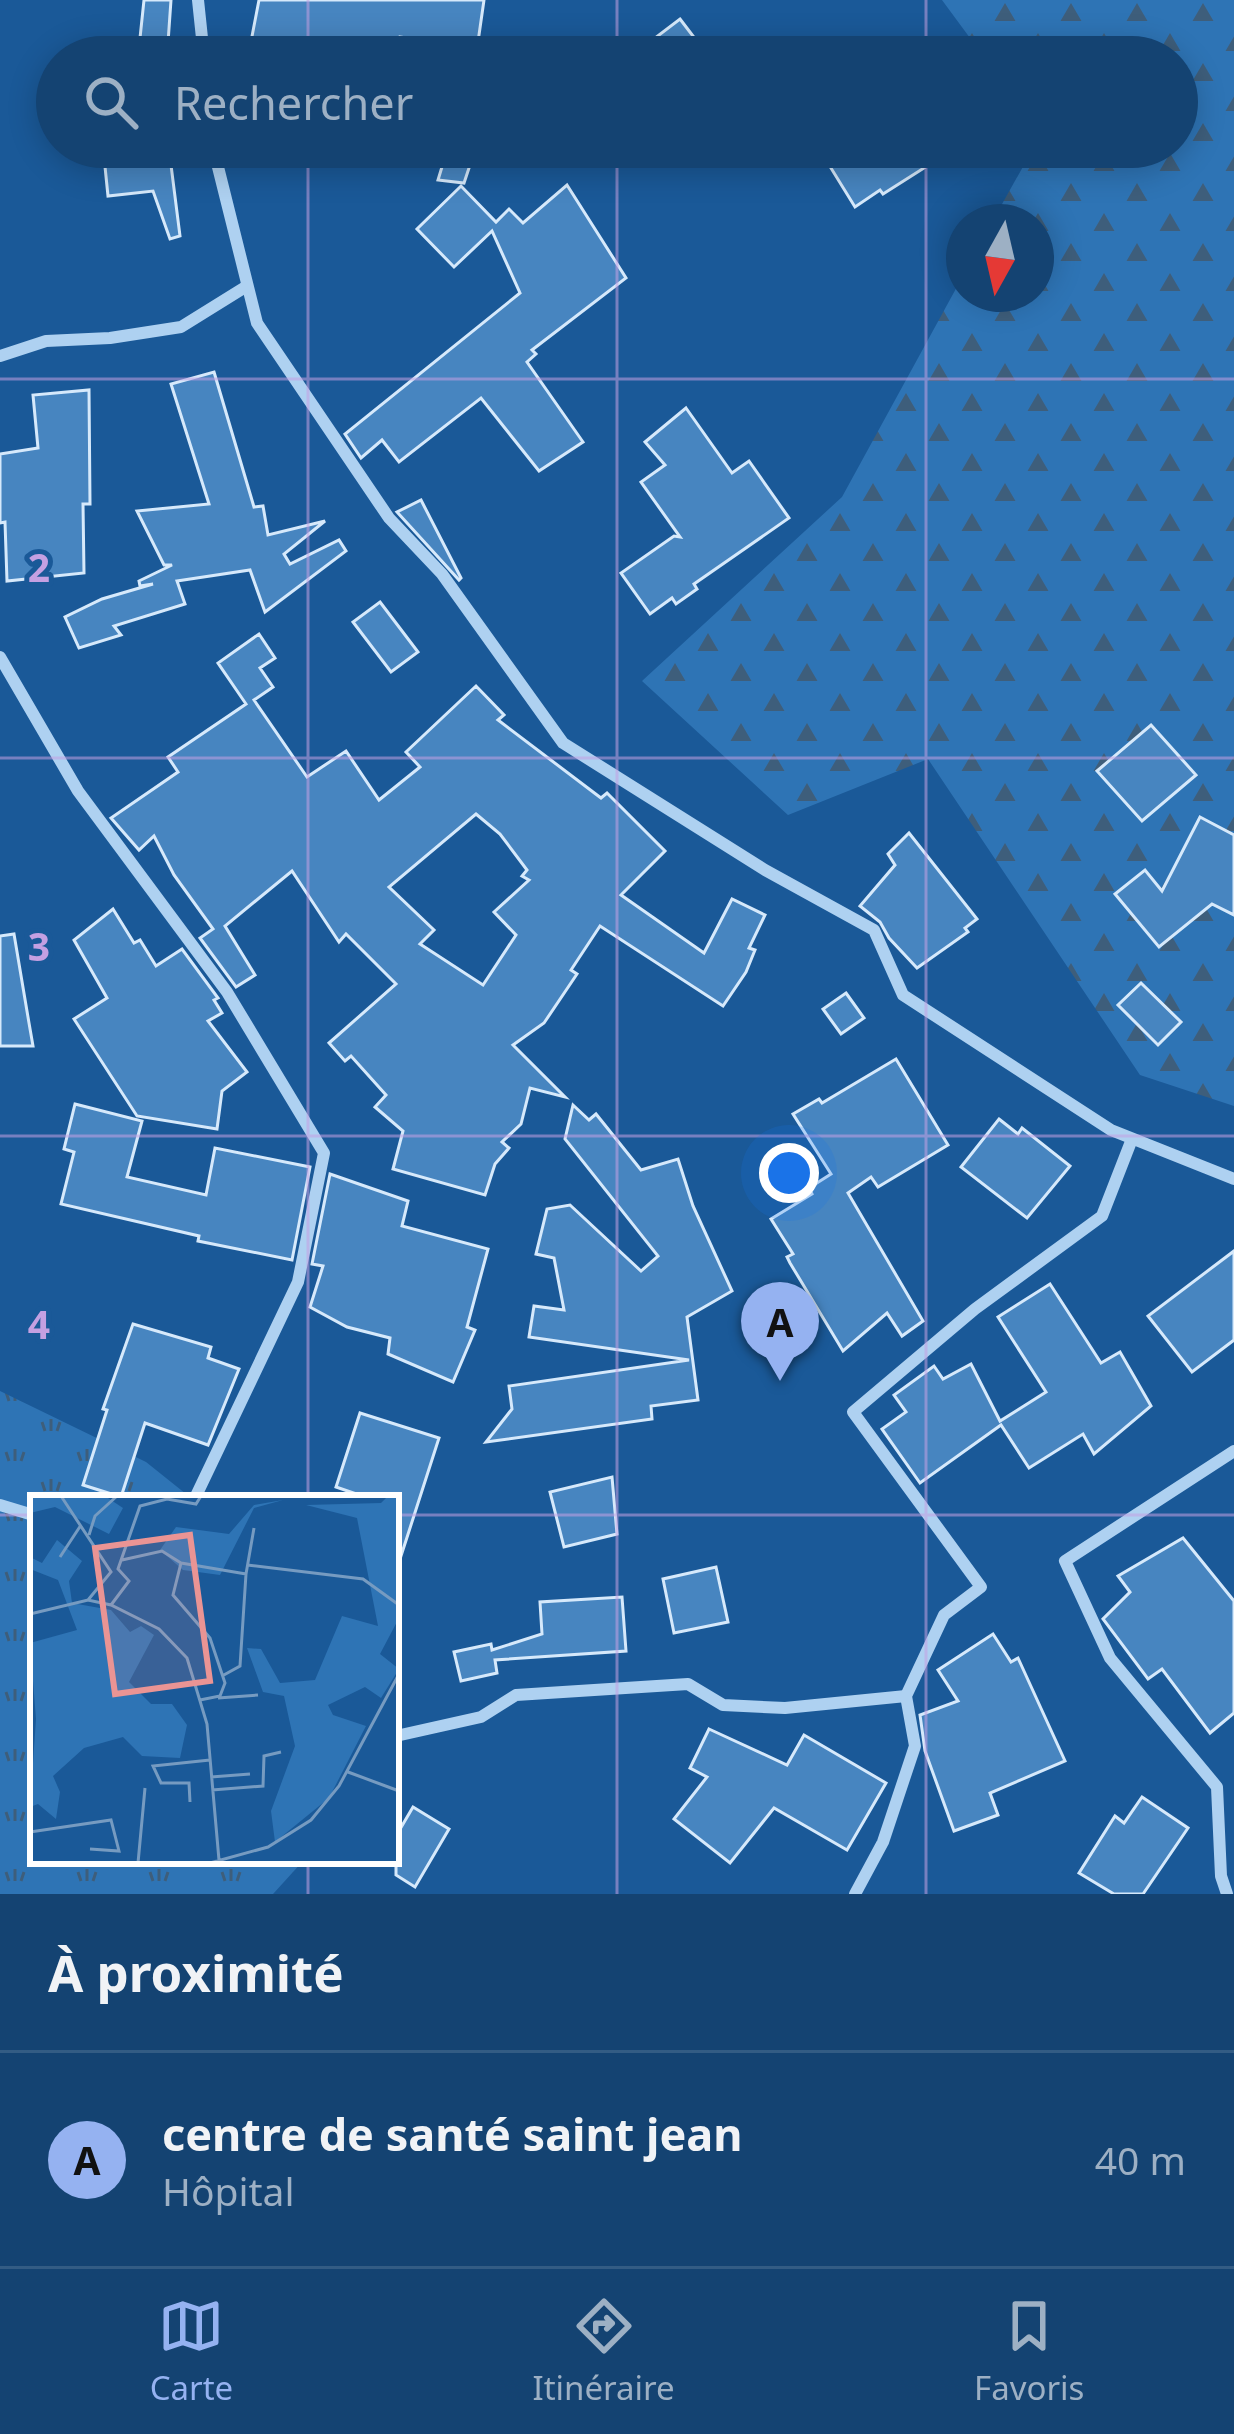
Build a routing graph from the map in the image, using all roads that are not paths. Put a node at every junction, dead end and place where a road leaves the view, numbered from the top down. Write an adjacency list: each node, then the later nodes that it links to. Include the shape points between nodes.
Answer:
1 (198, 0): 2 (street)
2 (202, 36)
3 (218, 168): 4 (street)
4 (248, 286): 5 (street, via 181,327 46,341); 7 (street, via 257,323 389,518 442,574 563,743 874,930 903,995)
5 (0, 356)
6 (0, 657): 10 (street, via 78,791 227,992 323,1153 298,1282)
7 (1132, 1139): 8 (street); 13 (street, via 1102,1216 853,1412 980,1587 944,1615)
8 (1234, 1179)
9 (1234, 1451): 16 (street, via 1065,1561 1109,1658 1217,1787)
10 (196, 1495)
11 (0, 1505): 12 (street)
12 (30, 1514)
13 (906, 1696): 14 (street, via 785,1708 723,1705 688,1684 516,1695 481,1717); 15 (street, via 915,1746 883,1842)
14 (399, 1735)
15 (855, 1894)
16 (1227, 1894)

